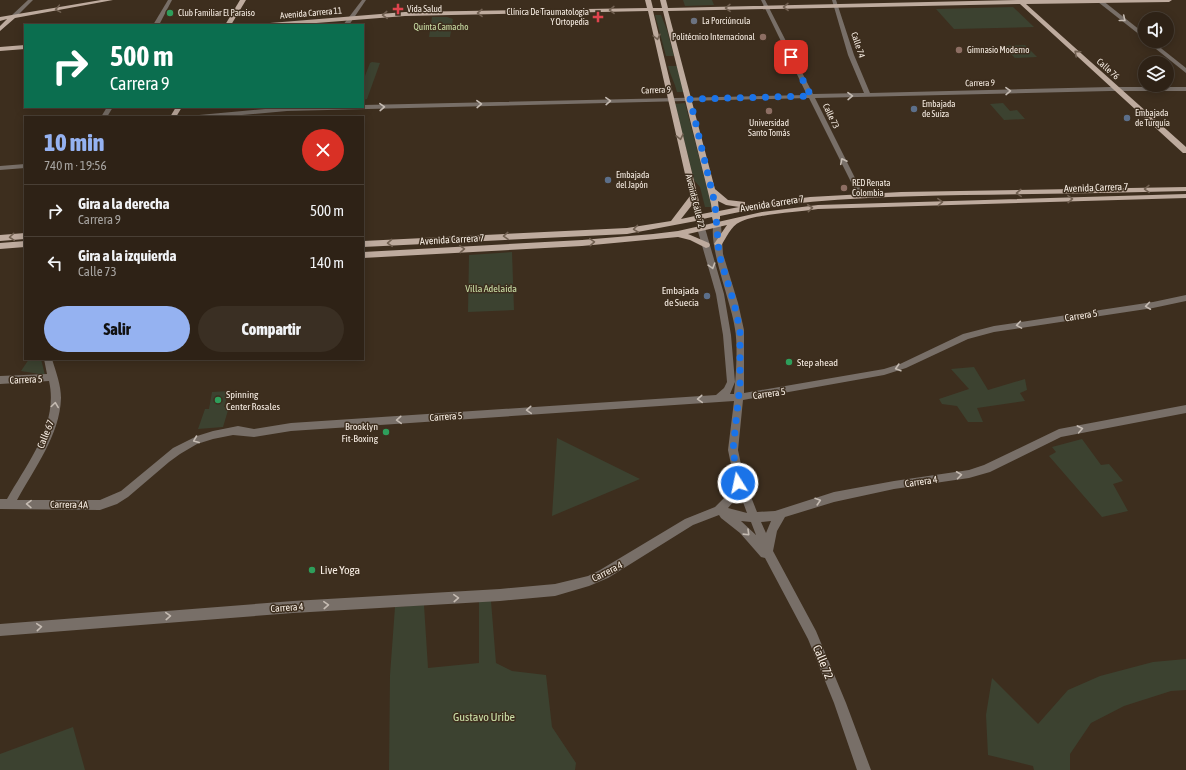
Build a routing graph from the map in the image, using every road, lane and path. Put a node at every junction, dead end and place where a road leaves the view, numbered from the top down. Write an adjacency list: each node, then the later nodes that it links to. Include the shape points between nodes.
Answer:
1 (31, 0): 17 (street)
2 (110, 0): 17 (main road, one-way to 17)
3 (170, 0): 20 (street)
4 (243, 0): 21 (main road)
5 (364, 0): 18 (street)
6 (648, 0): 16 (main road, Avenida Calle 72)
7 (663, 0): 15 (main road, Avenida Calle 72)
8 (763, 0): 14 (street, Calle 73)
9 (834, 0): 13 (street, Calle 74)
10 (1169, 0): 12 (main road, Avenida Carrera 11)
11 (1019, 1): 12 (main road, Avenida Carrera 11); 13 (main road, Avenida Carrera 11); 30 (main road, Calle 76, one-way to 11)
12 (1100, 1): 25 (street, one-way to 25)
13 (837, 6): 14 (main road, Avenida Carrera 11, one-way to 14); 32 (street, Calle 74, via 851,55)
14 (767, 8): 15 (main road, Avenida Carrera 11, one-way to 15); 33 (street, Calle 73)
15 (666, 9): 16 (main road, Avenida Carrera 11); 35 (main road, Avenida Calle 72)
16 (651, 10): 18 (main road, Avenida Carrera 11, one-way to 18); 34 (main road, Avenida Calle 72, one-way to 34)
17 (13, 17): 19 (main road); 24 (main road)
18 (351, 18): 22 (main road, Avenida Carrera 11); 23 (street)
19 (0, 19)
20 (157, 24)
21 (229, 24)
22 (282, 24)
23 (347, 24)
24 (0, 29)
25 (1138, 32)
26 (24, 47): 28 (main road)
27 (1158, 48): 29 (street)
28 (0, 49)
29 (1186, 71)
30 (1117, 89): 31 (street, Carrera 9); 32 (street, Carrera 9, one-way to 30); 39 (main road, Calle 76)
31 (1186, 89)
32 (868, 95): 33 (street, Carrera 9, one-way to 32)
33 (811, 96): 35 (street, Carrera 9); 44 (street, Calle 73, one-way to 33)
34 (672, 99): 35 (street, Carrera 9); 36 (street, Carrera 9, one-way to 34); 46 (main road, Avenida Calle 72, one-way to 46)
35 (690, 99): 42 (main road, Avenida Calle 72)
36 (364, 106)
37 (288, 108): 38 (street, Carrera 9)
38 (208, 116)
39 (1186, 151)
40 (24, 166): 41 (street)
41 (0, 168)
42 (711, 187): 47 (main road, via 724,202 739,205); 48 (main road, Avenida Calle 72)
43 (1186, 189): 44 (main road, Avenida Carrera 7, one-way to 44)
44 (861, 196): 47 (main road, Avenida Carrera 7)
45 (1186, 196): 50 (main road, Avenida Carrera 7, one-way to 45, via 795,209 856,205)
46 (693, 198): 49 (main road, Avenida Calle 72); 51 (main road)
47 (768, 203): 48 (main road, Avenida Carrera 7)
48 (716, 213): 49 (main road, Avenida Carrera 7); 52 (main road, Avenida Calle 72)
49 (698, 217): 51 (main road, Avenida Carrera 7); 53 (main road, Avenida Calle 72)
50 (738, 219): 52 (main road, Avenida Carrera 7); 59 (main road, via 726,230)
51 (674, 223): 58 (main road, Avenida Carrera 7, one-way to 58, via 597,233)
52 (716, 224): 53 (main road, Avenida Carrera 7); 59 (street, Avenida Calle 72)
53 (701, 228): 54 (main road, Avenida Carrera 7); 60 (street, Avenida Calle 72)
54 (678, 234): 60 (main road); 62 (main road, Avenida Carrera 7, one-way to 54, via 582,243)
55 (24, 236): 56 (main road, one-way to 56)
56 (0, 238)
57 (24, 244): 61 (main road)
58 (364, 244)
59 (718, 244): 67 (street, Avenida Calle 72, via 740,330)
60 (706, 245): 68 (street, Avenida Calle 72, one-way to 68, via 720,294 728,348 730,387)
61 (0, 246)
62 (364, 255)
63 (1186, 298): 67 (street, Carrera 5, one-way to 67, via 994,329 966,336 903,366 884,372 769,394)
64 (48, 360): 65 (street, Calle 67)
65 (53, 377): 66 (street, Carrera 5); 72 (street, Calle 67, one-way to 65, via 37,453 50,425 56,399)
66 (0, 380)
67 (739, 397): 68 (street, Carrera 5); 70 (street, Avenida Calle 72, via 733,450)
68 (718, 398): 71 (street, Carrera 5, one-way to 71, via 213,434 187,444)
69 (1186, 409): 74 (street, Carrera 4, one-way to 69, via 834,497 969,474 986,469 1060,433)
70 (739, 479): 73 (street, via 737,490); 75 (street, Avenida Calle 72)
71 (134, 488): 72 (street, Carrera 4A, one-way to 72, via 120,498 100,504)
72 (5, 504)
73 (719, 510): 75 (street, Carrera 4); 76 (street, Calle 72, one-way to 76); 77 (street, Carrera 4, one-way to 73, via 555,590 604,574 689,522)
74 (781, 515): 75 (street, Carrera 4); 76 (street, via 772,529)
75 (753, 518): 76 (street, Calle 72)
76 (769, 556): 78 (street, Calle 72, via 812,635)
77 (0, 630)
78 (864, 770)

